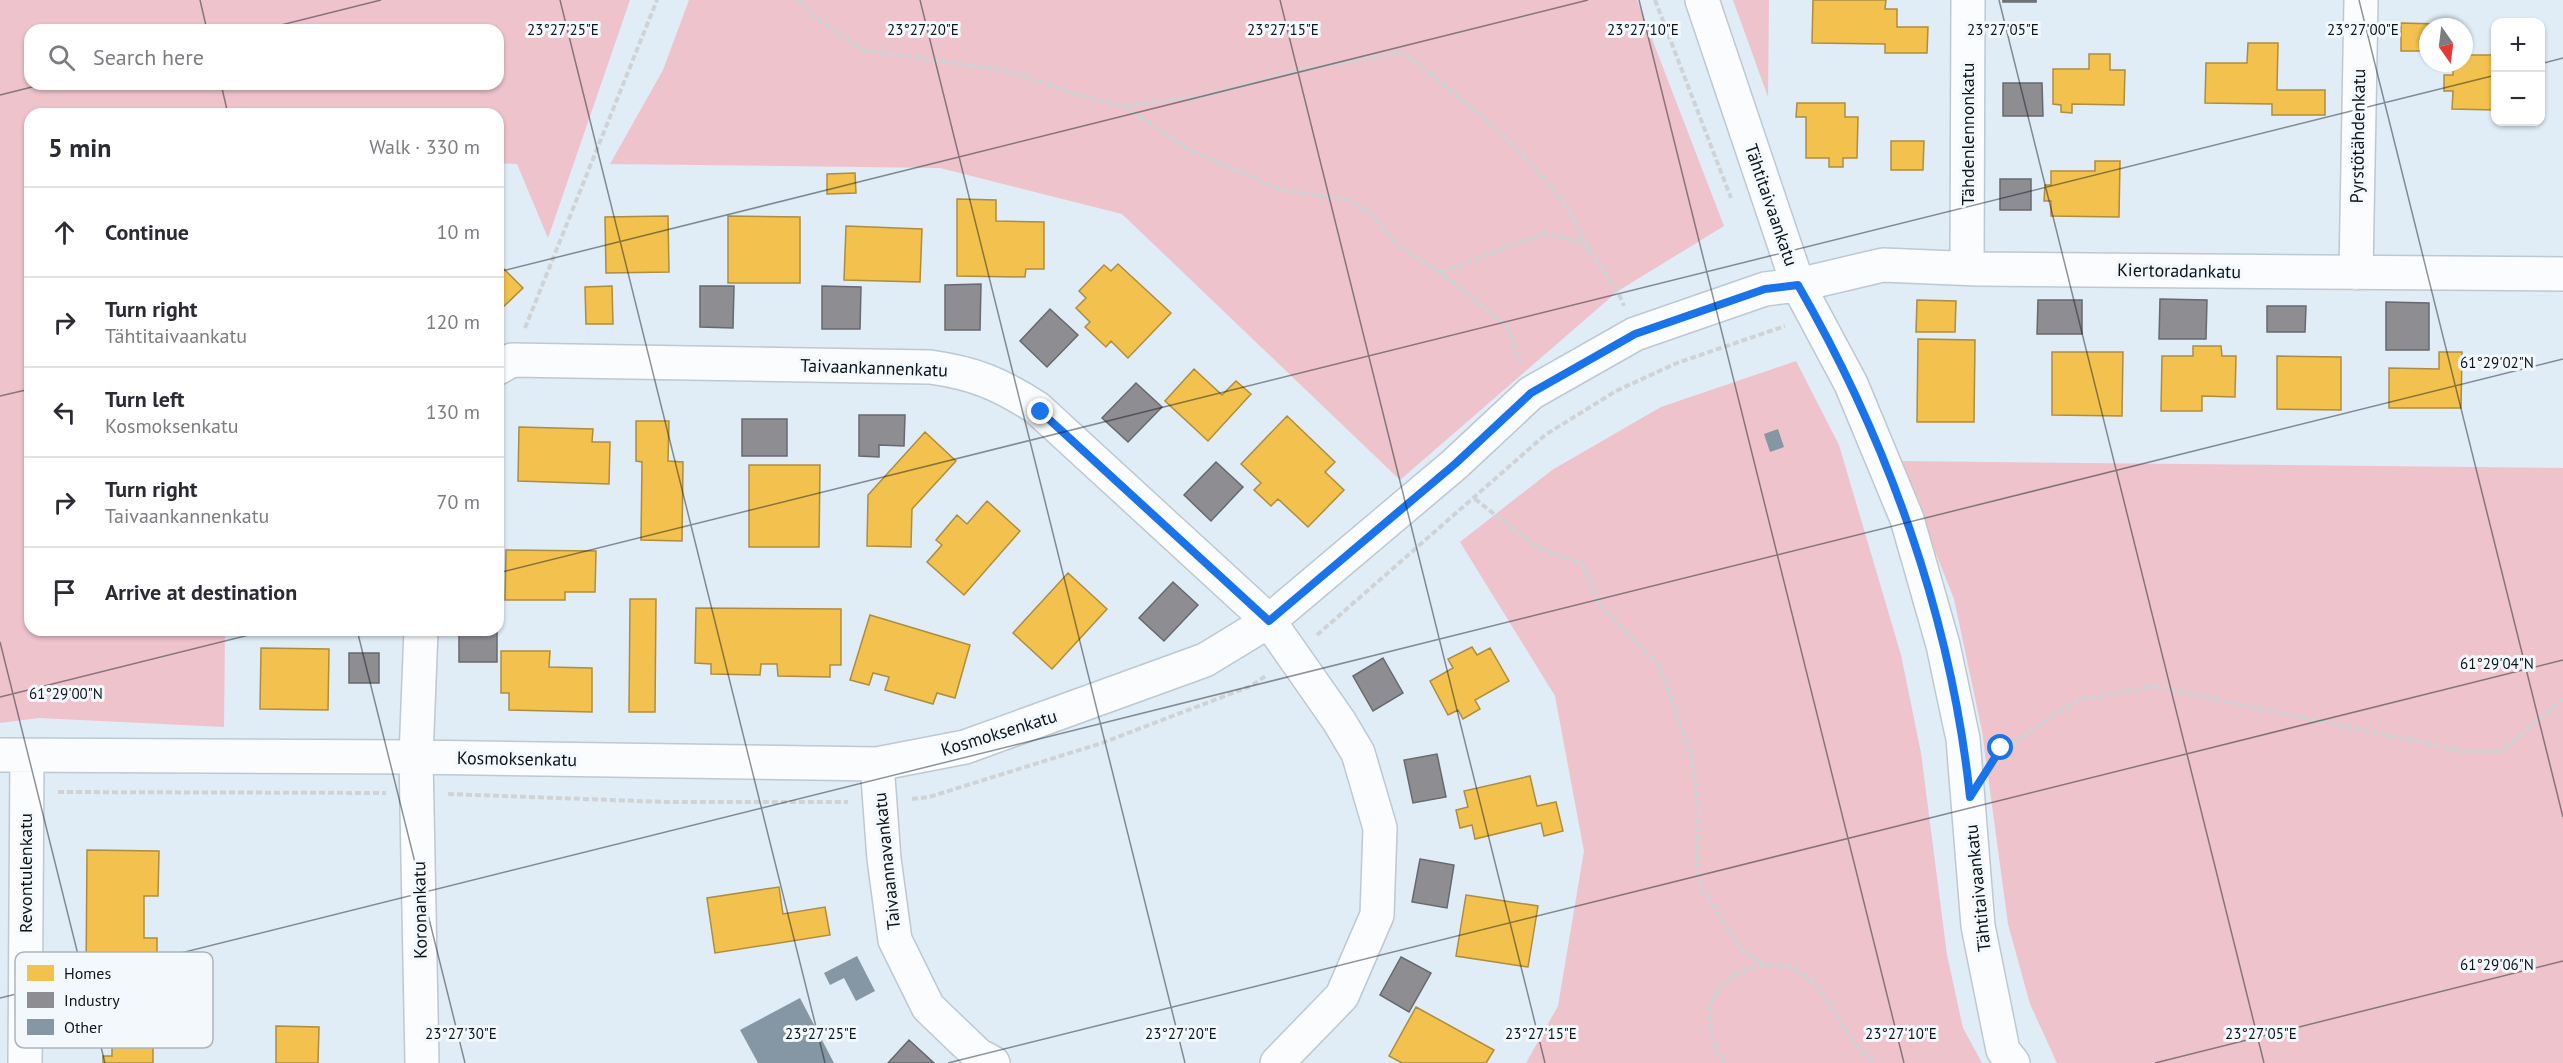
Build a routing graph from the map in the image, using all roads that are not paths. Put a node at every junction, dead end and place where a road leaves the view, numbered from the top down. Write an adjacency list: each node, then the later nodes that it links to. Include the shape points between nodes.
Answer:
1 (1702, 0): 7 (street, Tähtitaivaankatu)
2 (1968, 0): 4 (street, Tähdenlennonkatu)
3 (2361, 0): 5 (street, Pyrstötähdenkatu)
4 (1967, 268): 5 (street, Kiertoradankatu); 7 (street, Kiertoradankatu, via 1883,265)
5 (2356, 273): 6 (street, Kiertoradankatu)
6 (2563, 274)
7 (1798, 285): 9 (street, Kosmoksenkatu, via 1765,289 1635,334 1531,393 1455,464); 20 (street, Tähtitaivaankatu, via 1851,384 1907,519 1943,645 1963,739 1978,926 2003,1050)
8 (505, 364): 9 (street, Taivaankannenkatu, via 930,367 963,371 1002,385 1037,408)
9 (1269, 621): 13 (street, Kosmoksenkatu, via 1205,660 1074,710 965,747); 19 (street, via 1358,753 1380,828 1377,915 1342,996)
10 (421, 636): 12 (street)
11 (14, 756): 12 (street, Kosmoksenkatu); 14 (street, Revontulenkatu, via 27,792)
12 (416, 757): 13 (street, Kosmoksenkatu); 17 (street, Koronankatu)
13 (877, 764): 18 (street, Taivaannavankatu, via 884,859 896,940 928,1007)
14 (26, 952)
15 (25, 1048): 16 (street, Revontulenkatu)
16 (25, 1063)
17 (422, 1063)
18 (993, 1063)
19 (1277, 1063)
20 (2013, 1063)

